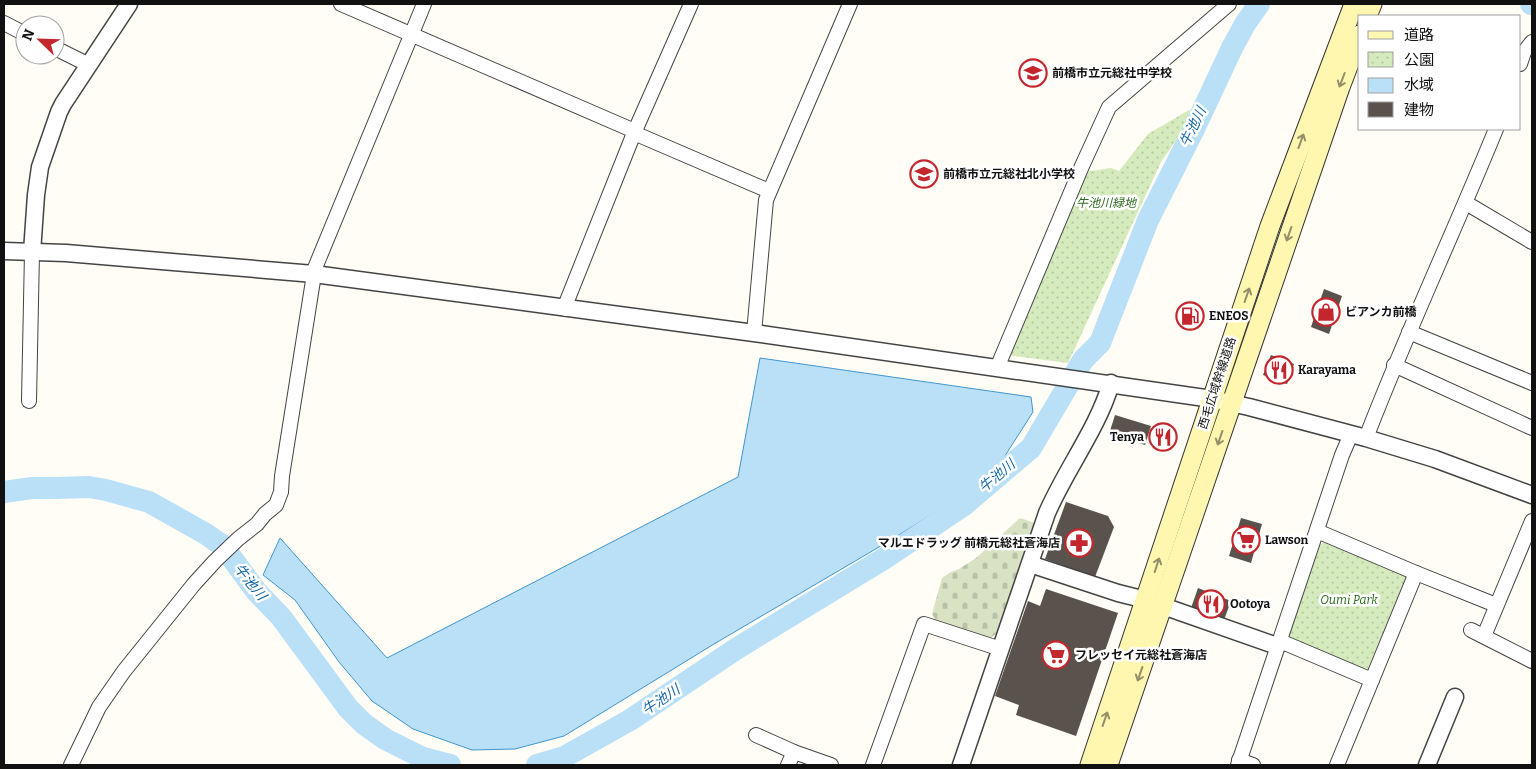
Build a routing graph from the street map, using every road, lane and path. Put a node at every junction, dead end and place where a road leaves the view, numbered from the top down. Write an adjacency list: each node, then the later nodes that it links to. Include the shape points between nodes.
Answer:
1 (129, 4): 13 (street)
2 (342, 4): 8 (street)
3 (424, 4): 8 (street)
4 (691, 4): 15 (street)
5 (850, 4): 16 (street)
6 (1229, 4): 26 (street, via 1109,107)
7 (1354, 4): 29 (main road, 西毛広域幹線道路, one-way to 7, via 1270,226)
8 (411, 33): 15 (street); 21 (street)
9 (1358, 40): 31 (main road, 西毛広域幹線道路, one-way to 31)
10 (1532, 42): 12 (street)
11 (65, 53): 13 (street)
12 (1521, 61)
13 (90, 65): 20 (street, via 63,104 42,159)
14 (1496, 130): 17 (street)
15 (634, 133): 16 (street); 22 (street)
16 (769, 191): 24 (street)
17 (1466, 203): 18 (street); 23 (street)
18 (1532, 242)
19 (4, 252): 20 (street)
20 (32, 252): 21 (street); 30 (street)
21 (314, 274): 22 (street); 51 (street, via 278,501 194,584 111,689 92,719)
22 (566, 309): 24 (street)
23 (1409, 332): 25 (street); 27 (street)
24 (754, 333): 26 (street)
25 (1394, 365): 32 (street); 33 (street)
26 (997, 368): 28 (street)
27 (1532, 383)
28 (1111, 384): 29 (street); 37 (street, via 1104,406 1052,501)
29 (1212, 399): 31 (street); 39 (main road, 西毛広域幹線道路, one-way to 29)
30 (29, 401)
31 (1232, 403): 33 (street); 39 (main road, 西毛広域幹線道路, one-way to 39)
32 (1532, 428)
33 (1358, 436): 34 (street, via 1434,459); 36 (street, via 1342,455)
34 (1532, 495)
35 (1532, 521): 40 (street)
36 (1317, 531): 38 (street); 43 (street)
37 (1030, 564): 39 (street); 44 (street)
38 (1416, 573): 40 (street); 46 (street)
39 (1154, 604): 43 (street); 56 (main road, 西毛広域幹線道路, one-way to 39); 57 (main road, 西毛広域幹線道路, one-way to 57)
40 (1496, 605): 42 (street)
41 (1471, 630): 42 (street)
42 (1484, 636): 45 (street)
43 (1279, 644): 46 (street); 50 (street)
44 (1001, 649): 54 (street, via 924,624); 55 (street)
45 (1532, 661)
46 (1372, 680): 58 (street)
47 (1455, 697): 59 (street)
48 (756, 735): 49 (street)
49 (794, 752): 52 (street); 53 (street)
50 (1243, 764)
51 (71, 765)
52 (788, 765)
53 (831, 765)
54 (873, 765)
55 (961, 765)
56 (1090, 765)
57 (1108, 765)
58 (1337, 765)
59 (1427, 765)

